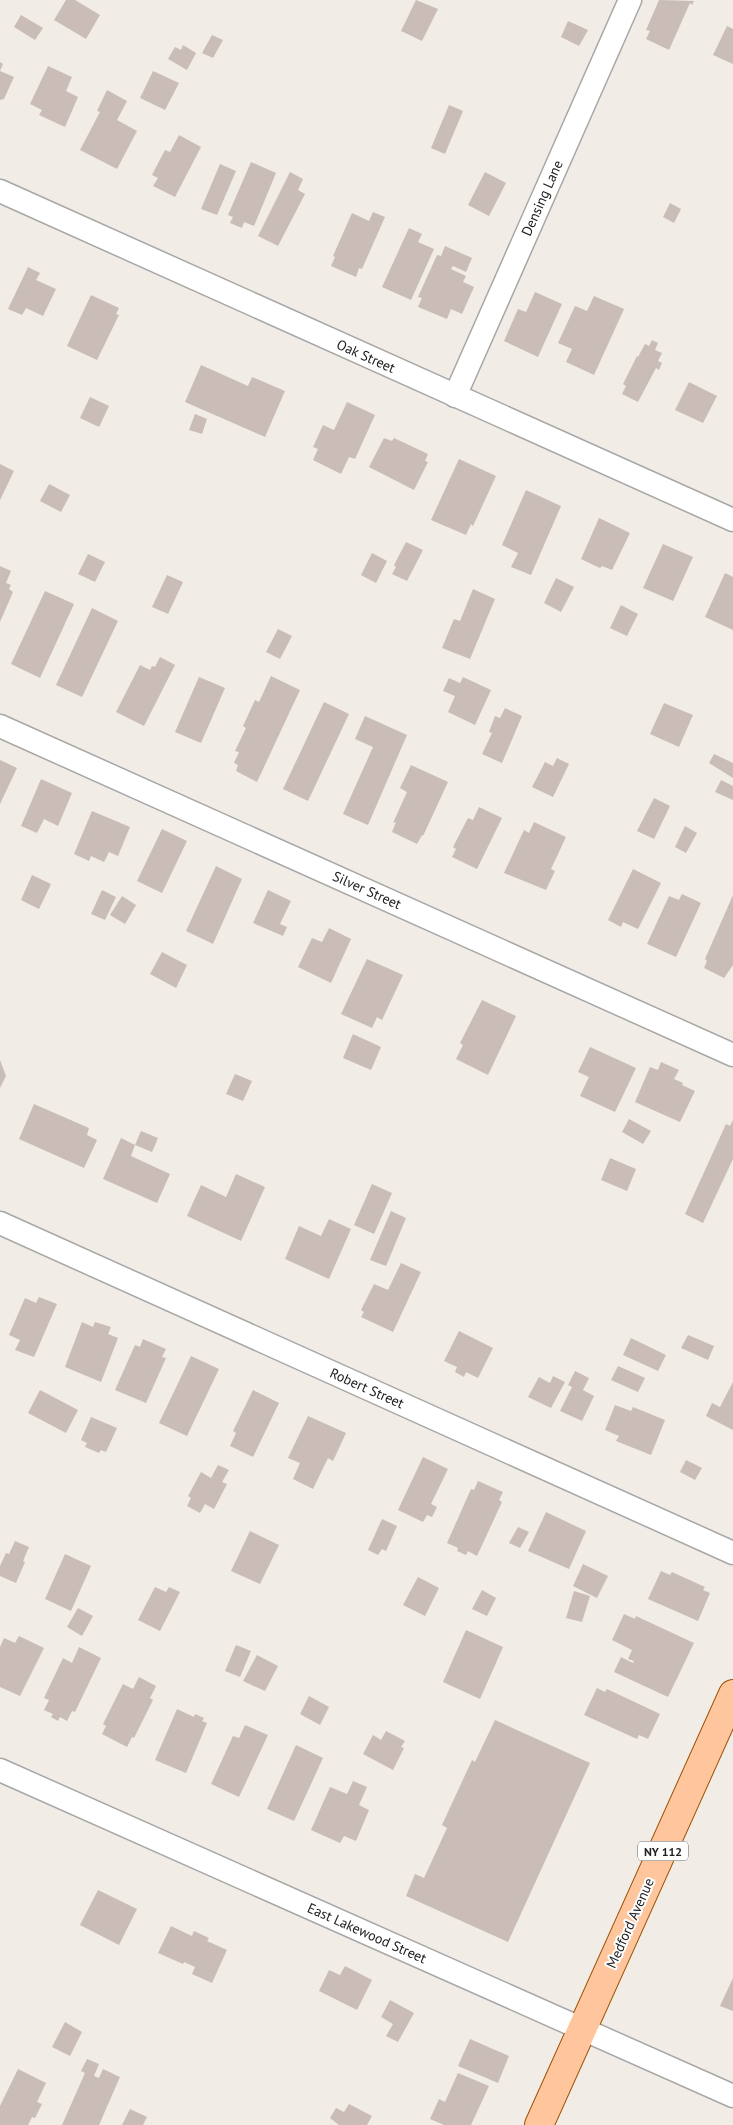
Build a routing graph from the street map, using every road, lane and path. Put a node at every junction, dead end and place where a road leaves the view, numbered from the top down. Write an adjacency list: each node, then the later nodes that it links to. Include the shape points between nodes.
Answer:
1 (630, 0): 3 (street, Densing Lane)
2 (0, 191): 3 (street, Oak Street)
3 (455, 396): 4 (street, Oak Street)
4 (733, 520)
5 (0, 726): 6 (street, Silver Street)
6 (733, 1054)
7 (0, 1224): 8 (street, Robert Street)
8 (733, 1553)
9 (733, 1694): 11 (main road, Medford Avenue / NY 112)
10 (0, 1770): 11 (street, East Lakewood Street)
11 (582, 2029): 12 (street, East Lakewood Street); 13 (main road, Medford Avenue / NY 112)
12 (733, 2096)
13 (539, 2125)

